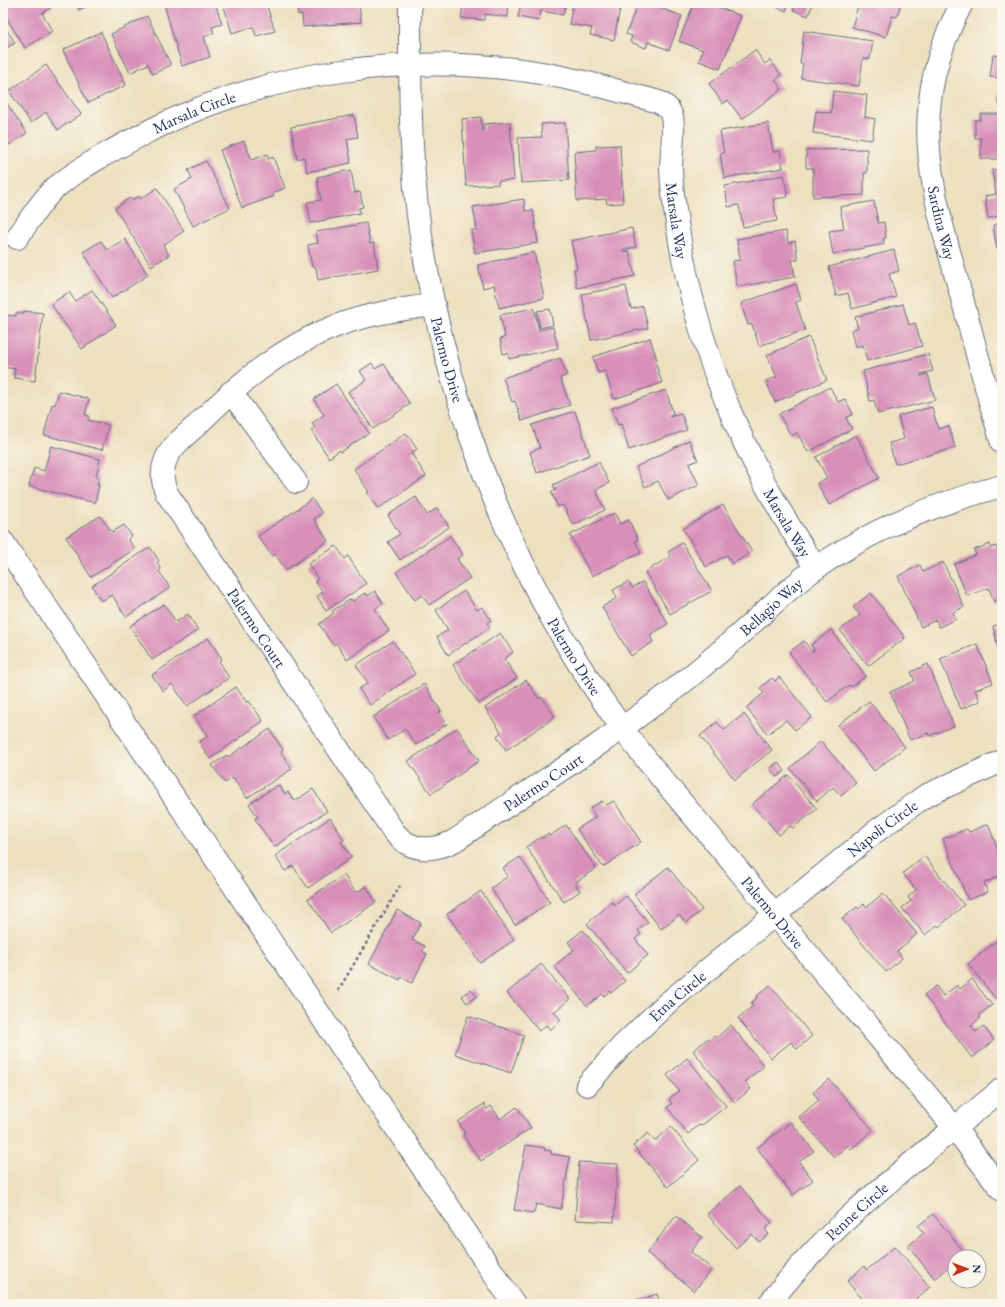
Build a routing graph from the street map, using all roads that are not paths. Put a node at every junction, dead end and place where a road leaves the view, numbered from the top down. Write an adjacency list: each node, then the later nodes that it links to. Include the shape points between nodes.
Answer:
1 (410, 3): 3 (street, Palermo Drive)
2 (962, 3): 7 (street, Sardina Way, via 941,50 933,77 929,104 929,160 939,219)
3 (410, 64): 4 (street, Marsala Circle, via 293,80 226,98 177,117 123,144 54,189); 5 (street, Palermo Drive, via 414,174 420,235); 11 (street, Marsala Way, via 493,67 564,77 654,101 668,108 672,123 671,171 683,253 701,330 719,386 763,483)
4 (17, 238)
5 (434, 305): 6 (street, Palermo Court, via 375,314 324,331 272,359); 12 (street, Palermo Drive, via 456,392 505,524 556,626)
6 (231, 392): 8 (street); 12 (street, Palermo Court, via 170,452 162,477 166,492 400,838 425,849 434,849 454,841)
7 (1002, 443)
8 (296, 482)
9 (1002, 486): 11 (street, Bellagio Way, via 971,494 903,520)
10 (3, 542): 19 (street)
11 (816, 568): 12 (street, Bellagio Way, via 716,656)
12 (622, 728): 14 (street, Palermo Drive)
13 (1002, 761): 14 (street, Napoli Circle, via 944,786 904,810)
14 (774, 915): 15 (street, Etna Circle, via 665,1006 621,1047); 17 (street, Palermo Drive)
15 (587, 1085)
16 (1002, 1089): 17 (street, Penne Circle)
17 (954, 1128): 18 (street, Palermo Drive); 20 (street, Penne Circle, via 824,1240)
18 (1002, 1190)
19 (514, 1304)
20 (768, 1304)

